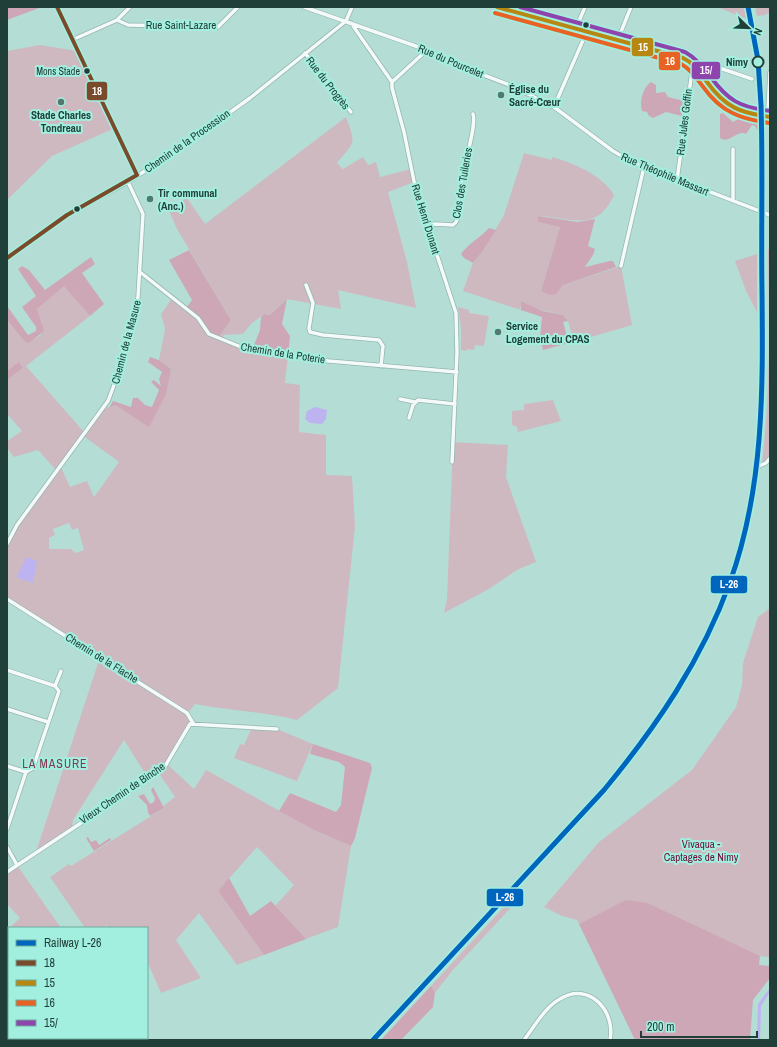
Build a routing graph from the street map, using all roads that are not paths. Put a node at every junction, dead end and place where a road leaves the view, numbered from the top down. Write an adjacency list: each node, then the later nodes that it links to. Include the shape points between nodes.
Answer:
1 (57, 7): 15 (street)
2 (130, 7): 9 (street)
3 (238, 7): 9 (street, Rue Saint-Lazare, via 222,26 218,27 128,25)
4 (304, 7): 10 (street, Rue du Pourcelet)
5 (352, 7): 10 (street, Chemin de la Procession)
6 (497, 7): 12 (main road)
7 (585, 7): 12 (street)
8 (631, 7): 14 (street)
9 (117, 20): 15 (street)
10 (346, 21): 11 (street, Rue du Pourcelet); 17 (street, Chemin de la Procession)
11 (351, 23): 16 (street, Rue du Pourcelet); 24 (street)
12 (576, 28): 13 (main road)
13 (588, 31): 14 (main road); 26 (street)
14 (618, 39): 18 (main road, via 683,58)
15 (72, 40): 33 (street)
16 (427, 50): 24 (street); 26 (street, Rue du Pourcelet)
17 (305, 53): 28 (street, Rue du Progrès); 33 (street, Chemin de la Procession, via 206,130)
18 (693, 64): 19 (street, via 699,61); 20 (main road); 34 (street, Rue Jules Goffin)
19 (711, 66): 20 (street); 22 (street); 23 (street)
20 (698, 71): 22 (main road)
21 (770, 72): 25 (street)
22 (703, 78): 30 (main road, via 725,103 739,112)
23 (752, 79)
24 (392, 82): 38 (street, Rue Henri Dunant, via 416,191)
25 (769, 84): 27 (street)
26 (554, 107): 32 (street, Rue Théophile Massart, via 622,157)
27 (768, 111)
28 (351, 112)
29 (473, 114): 38 (street, Clos des Tuileries, via 462,177 458,220 453,225)
30 (770, 117)
31 (733, 149): 36 (street)
32 (644, 167): 34 (street, Rue Théophile Massart); 40 (street)
33 (137, 176): 35 (street, Chemin de la Procession)
34 (677, 180): 36 (street, Rue Théophile Massart)
35 (128, 182): 39 (street, Chemin de la Procession, via 67,215); 41 (street, Chemin de la Masure, via 142,214)
36 (733, 202): 37 (street, Rue Théophile Massart)
37 (770, 215)
38 (427, 226): 44 (street, Rue Henri Dunant, via 456,313)
39 (7, 258)
40 (621, 266)
41 (140, 272): 43 (street, Chemin de la Poterie, via 198,318 207,333 215,337 257,351); 52 (street, Chemin de la Masure, via 132,329 110,397 17,524)
42 (306, 285): 43 (street, via 313,303 310,332 379,340 383,346)
43 (381, 366): 44 (street, Chemin de la Poterie)
44 (457, 372): 47 (street, Rue Henri Dunant)
45 (400, 399): 46 (street)
46 (415, 402): 47 (street, via 418,400); 48 (street)
47 (455, 404): 50 (street, Rue Henri Dunant)
48 (409, 418)
49 (770, 458): 51 (street)
50 (452, 462)
51 (757, 467)
52 (7, 544)
53 (7, 599): 59 (street, Chemin de la Flache, via 188,713)
54 (7, 670): 56 (street)
55 (61, 670): 56 (street)
56 (55, 686): 58 (street, via 59,691)
57 (7, 709): 58 (street)
58 (48, 722): 62 (street, via 33,768)
59 (193, 723): 60 (street); 65 (street, Vieux Chemin de Binche, via 186,730 164,768)
60 (277, 729)
61 (7, 766): 62 (street)
62 (26, 772): 63 (street)
63 (7, 829)
64 (7, 847): 65 (street)
65 (17, 866): 66 (street, Vieux Chemin de Binche)
66 (7, 872)
67 (524, 1040): 68 (street, via 552,1004 562,997 577,994 594,999 604,1008 611,1023)
68 (610, 1040)

